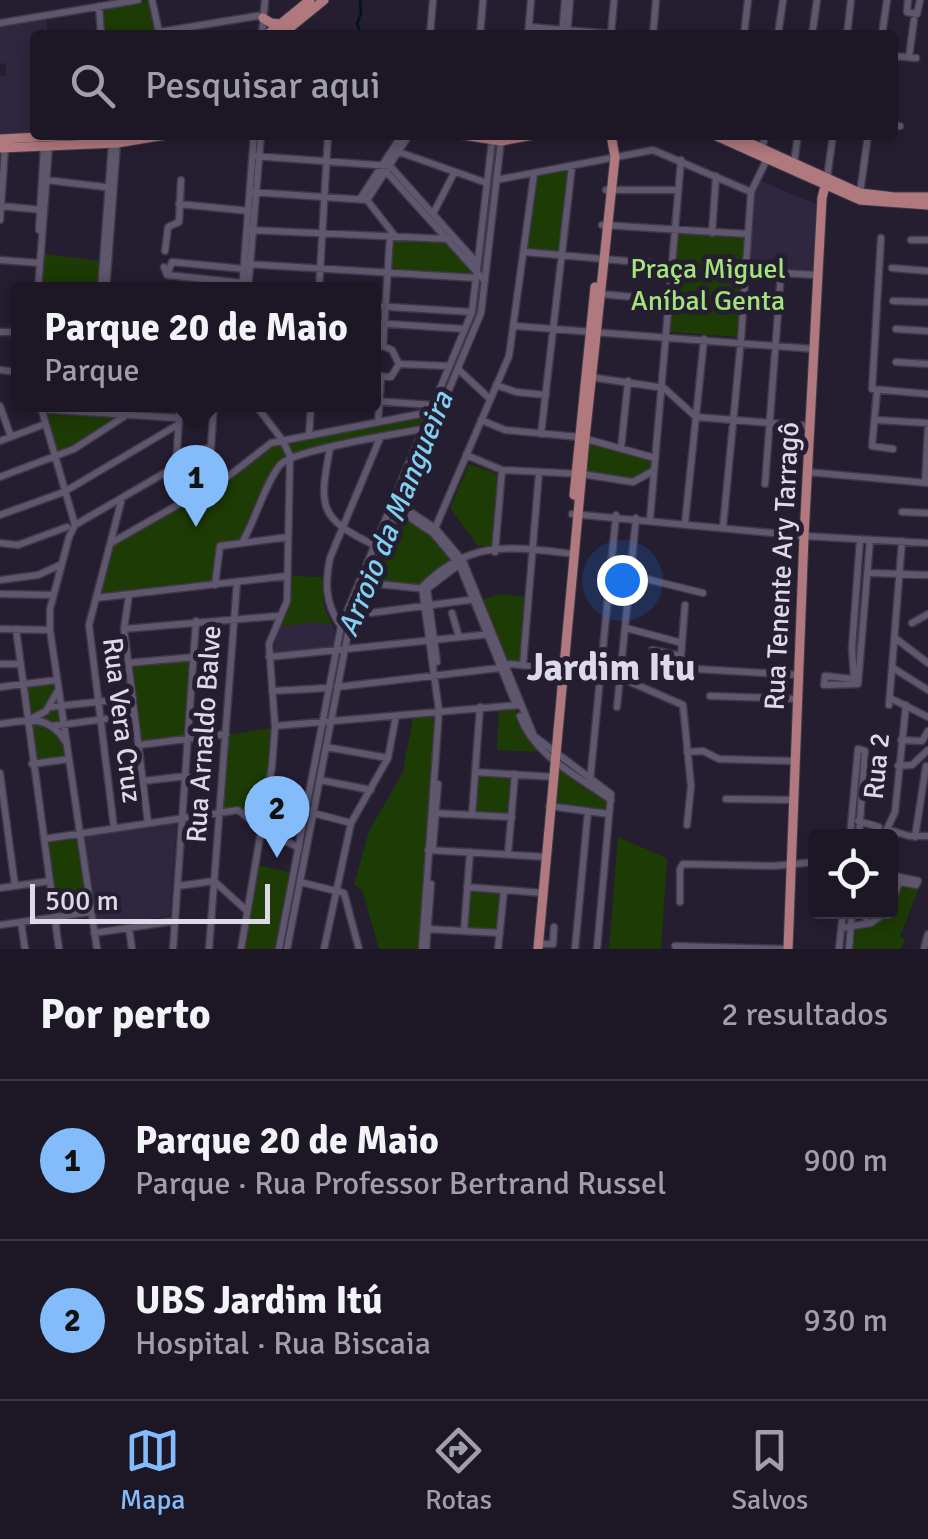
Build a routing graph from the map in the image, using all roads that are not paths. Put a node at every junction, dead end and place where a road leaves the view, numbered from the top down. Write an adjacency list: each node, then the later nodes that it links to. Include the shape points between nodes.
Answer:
1 (66, 0): 21 (street)
2 (138, 0): 20 (street)
3 (152, 0): 27 (street)
4 (264, 0): 22 (street)
5 (310, 0): 25 (main road)
6 (324, 0): 25 (main road)
7 (433, 0): 30 (street)
8 (482, 0): 31 (street)
9 (531, 0): 32 (street)
10 (567, 0): 33 (street)
11 (614, 0): 34 (street)
12 (656, 0): 35 (street)
13 (748, 0): 36 (street)
14 (782, 0): 37 (street)
15 (817, 0): 38 (street)
16 (852, 0): 39 (street)
17 (887, 0): 40 (street)
18 (908, 0): 19 (street, via 908,12 917,14)
19 (920, 0)
20 (99, 6): 21 (street); 26 (street)
21 (68, 12): 24 (street)
22 (263, 17): 25 (main road); 28 (street); 29 (street)
23 (914, 20): 41 (street, via 912,58)
24 (0, 23)
25 (281, 29)
26 (101, 30)
27 (159, 30)
28 (173, 30)
29 (264, 30)
30 (430, 30)
31 (480, 30)
32 (528, 30)
33 (565, 30)
34 (611, 30)
35 (653, 30)
36 (745, 30)
37 (779, 30)
38 (813, 30)
39 (847, 30)
40 (883, 30)
41 (898, 57)
42 (41, 140): 59 (main road)
43 (134, 140): 58 (main road)
44 (258, 140): 63 (street)
45 (328, 140): 66 (street)
46 (403, 140): 68 (street)
47 (404, 140): 61 (street)
48 (491, 140): 57 (main road)
49 (502, 140): 57 (main road)
50 (609, 140): 64 (main road)
51 (726, 140): 62 (main road)
52 (740, 140): 62 (main road)
53 (764, 140): 62 (street)
54 (797, 140): 67 (street)
55 (832, 140): 76 (street)
56 (867, 140): 82 (street)
57 (496, 141): 75 (street)
58 (115, 143): 60 (main road); 77 (street)
59 (2, 145): 60 (main road); 87 (street)
60 (46, 146): 73 (street)
61 (399, 152): 68 (street); 70 (street)
62 (764, 155): 67 (main road); 76 (main road); 80 (street)
63 (256, 156): 66 (street); 81 (street)
64 (612, 158): 65 (street, via 653,150); 69 (street); 78 (main road)
65 (682, 160): 72 (street); 79 (street)
66 (326, 161): 68 (street); 83 (street)
67 (794, 163): 76 (main road)
68 (385, 166): 84 (street); 90 (street); 100 (street)
69 (572, 166): 71 (street); 105 (street)
70 (454, 173): 75 (street); 90 (street)
71 (534, 174): 75 (street); 104 (street)
72 (716, 176): 80 (street); 95 (street)
73 (44, 180): 77 (street); 88 (street)
74 (181, 180): 86 (street)
75 (492, 182): 117 (street); 117 (street)
76 (826, 182): 82 (main road); 85 (main road, via 872,203); 118 (main road, Rua Tenente Ary Tarragô)
77 (111, 187): 120 (street)
78 (609, 190): 79 (street); 92 (main road)
79 (678, 190): 94 (street)
80 (751, 192): 97 (street)
81 (253, 193): 83 (street); 89 (street); 93 (street)
82 (860, 193): 85 (main road)
83 (324, 197): 84 (street); 96 (street)
84 (364, 199): 98 (street)
85 (928, 199)
86 (180, 204): 89 (street); 103 (street, via 180,222 168,227)
87 (0, 206): 88 (street); 91 (street)
88 (42, 210): 108 (street)
89 (249, 211): 93 (street)
90 (434, 212): 117 (street)
91 (0, 220)
92 (605, 226): 94 (street); 107 (main road)
93 (250, 230): 96 (street); 110 (street)
94 (675, 230): 95 (street); 109 (street)
95 (712, 232): 97 (street)
96 (322, 234): 98 (street); 111 (street)
97 (748, 234): 113 (street)
98 (393, 236): 100 (street); 115 (street)
99 (881, 238): 153 (street)
100 (448, 240): 117 (street)
101 (910, 240): 102 (street)
102 (928, 240)
103 (166, 251)
104 (525, 252): 105 (street); 133 (street)
105 (562, 257): 107 (street); 134 (street)
106 (0, 260): 108 (street)
107 (601, 261): 109 (street); 124 (main road)
108 (38, 263): 119 (street)
109 (672, 265): 125 (street)
110 (246, 266): 111 (street); 121 (street, via 172,262 165,271); 122 (street)
111 (320, 268): 115 (street); 123 (street)
112 (892, 268): 114 (street)
113 (746, 271): 116 (street); 140 (street)
114 (928, 271)
115 (388, 272): 117 (street); 129 (street)
116 (781, 273): 118 (street); 141 (street)
117 (480, 274): 130 (street); 130 (street, via 482,313)
118 (818, 276): 143 (main road, Rua Tenente Ary Tarragô)
119 (37, 282)
120 (104, 282)
121 (219, 282)
122 (244, 282)
123 (319, 282)
124 (597, 294): 125 (street); 136 (main road)
125 (669, 300): 138 (street)
126 (893, 301): 127 (street)
127 (928, 302)
128 (381, 307): 129 (street)
129 (386, 307): 130 (street); 132 (street)
130 (471, 322): 132 (street); 147 (street)
131 (381, 324): 132 (street)
132 (385, 324): 142 (street)
133 (515, 324): 134 (street); 151 (street)
134 (554, 328): 136 (street); 154 (street)
135 (896, 329): 137 (street)
136 (593, 331): 138 (street); 148 (main road)
137 (928, 331)
138 (666, 337): 139 (street); 152 (street)
139 (704, 339): 140 (street); 168 (street)
140 (741, 342): 141 (street); 170 (street)
141 (776, 344): 143 (street); 174 (street)
142 (383, 346): 145 (street)
143 (814, 347): 176 (main road, Rua Tenente Ary Tarragô)
144 (896, 362): 146 (street)
145 (398, 364): 147 (street); 149 (street, via 391,377)
146 (928, 364)
147 (454, 368): 156 (street); 159 (street); 178 (street)
148 (588, 377): 150 (street); 182 (main road)
149 (381, 378)
150 (628, 381): 152 (street); 188 (street)
151 (496, 385): 154 (street); 156 (street)
152 (662, 387): 168 (street); 192 (street)
153 (875, 389): 155 (street); 171 (street)
154 (546, 394): 179 (street)
155 (928, 394)
156 (490, 399): 169 (street)
157 (381, 403): 159 (street)
158 (0, 406): 181 (street)
159 (432, 408): 173 (street); 178 (street)
160 (40, 412): 175 (street)
161 (103, 412): 167 (street)
162 (180, 412): 172 (street)
163 (213, 412): 186 (street)
164 (261, 412): 184 (street)
165 (310, 412): 180 (street)
166 (377, 412): 173 (street)
167 (128, 414): 172 (street); 193 (street)
168 (696, 417): 170 (street); 214 (street)
169 (481, 420): 179 (street); 190 (street)
170 (734, 420): 174 (street); 216 (street)
171 (876, 420): 177 (street); 189 (street, via 872,446)
172 (179, 421): 194 (street); 204 (street)
173 (378, 422): 180 (street)
174 (770, 422): 176 (street); 202 (street)
175 (44, 424): 181 (street); 193 (street)
176 (810, 426): 198 (main road, Rua Tenente Ary Tarragô)
177 (928, 426): 201 (street)
178 (427, 430): 183 (street); 206 (street); 228 (street)
179 (541, 434): 182 (street)
180 (309, 435): 184 (street)
181 (11, 437): 185 (street)
182 (582, 437): 188 (street); 199 (main road)
183 (380, 438): 187 (street); 217 (street)
184 (283, 440): 191 (street); 203 (street)
185 (0, 441)
186 (211, 446): 194 (street); 203 (street)
187 (330, 448): 191 (street); 217 (street, via 322,491)
188 (621, 448): 192 (street)
189 (892, 449)
190 (466, 455): 195 (street); 218 (street)
191 (290, 456): 220 (street); 223 (street, via 272,477)
192 (656, 458): 196 (street)
193 (53, 459): 200 (street); 204 (street)
194 (176, 466): 205 (street)
195 (502, 470): 197 (street); 229 (street)
196 (654, 470): 199 (street, via 633,482); 213 (street)
197 (539, 472): 199 (street); 230 (street)
198 (808, 472): 201 (street); 219 (main road, Rua Tenente Ary Tarragô)
199 (579, 474): 207 (main road)
200 (0, 477)
201 (926, 483)
202 (765, 484)
203 (208, 488): 226 (street)
204 (63, 493): 210 (street); 215 (street)
205 (121, 502): 215 (street); 226 (street, Rua Vera Cruz)
206 (400, 508): 218 (street); 241 (street)
207 (575, 512): 211 (street); 231 (main road)
208 (902, 512): 209 (street)
209 (928, 513)
210 (0, 514)
211 (616, 516): 212 (street); 283 (street)
212 (634, 518): 213 (street); 236 (street)
213 (650, 519): 214 (street)
214 (685, 523): 216 (street)
215 (70, 527): 225 (street); 233 (street)
216 (723, 527): 219 (street)
217 (342, 529): 228 (street); 259 (street, via 326,578)
218 (434, 530): 232 (street)
219 (804, 536): 221 (street); 284 (main road, Rua Tenente Ary Tarragô)
220 (288, 537): 223 (street); 238 (street)
221 (860, 539): 222 (street); 222 (street, via 856,681)
222 (870, 540): 224 (street)
223 (243, 541): 242 (street, via 220,546)
224 (902, 542): 227 (street); 235 (street)
225 (0, 543)
226 (111, 543): 248 (street, Rua Vera Cruz)
227 (928, 543)
228 (374, 545): 259 (street)
229 (495, 550): 230 (street); 232 (street)
230 (532, 552): 231 (street); 279 (street)
231 (572, 556): 282 (main road)
232 (460, 561): 243 (street); 249 (street)
233 (63, 564): 239 (street); 246 (street)
234 (871, 573): 235 (street)
235 (900, 574): 237 (street); 267 (street)
236 (630, 575): 244 (street); 261 (street)
237 (928, 575)
238 (288, 576): 240 (street); 254 (street)
239 (0, 580)
240 (238, 582): 242 (street); 256 (street, Rua Arnaldo Balve)
241 (368, 583): 243 (street); 255 (street)
242 (215, 585): 247 (street)
243 (424, 589): 251 (street)
244 (702, 593)
245 (0, 594): 246 (street)
246 (54, 595): 263 (street)
247 (129, 595): 248 (street); 264 (street)
248 (96, 598): 296 (street, Rua Vera Cruz, via 89,632)
249 (477, 599): 251 (street); 265 (street)
250 (685, 605): 269 (street)
251 (426, 606): 255 (street); 268 (street)
252 (452, 613): 266 (street)
253 (928, 614): 258 (street)
254 (280, 616): 256 (street); 273 (street)
255 (354, 616): 270 (street)
256 (234, 619): 257 (street); 315 (street, Rua Arnaldo Balve)
257 (196, 622): 264 (street); 274 (street)
258 (912, 623)
259 (340, 626): 270 (street)
260 (0, 628): 262 (street)
261 (626, 628): 269 (street); 286 (street)
262 (16, 629): 263 (street); 278 (street)
263 (50, 630): 287 (street)
264 (124, 630): 275 (street)
265 (491, 634): 266 (street); 280 (street)
266 (459, 637): 268 (street)
267 (896, 638): 276 (street); 281 (street)
268 (431, 640): 270 (street); 285 (street)
269 (682, 643): 272 (street)
270 (340, 650): 273 (street); 289 (street)
271 (652, 650): 272 (street)
272 (681, 656): 284 (street, via 680,668)
273 (269, 657): 292 (street)
274 (195, 658): 275 (street); 316 (street)
275 (127, 662): 294 (street)
276 (928, 663)
277 (0, 664): 278 (street)
278 (19, 664): 288 (street)
279 (523, 665): 280 (street); 282 (street)
280 (503, 667): 285 (street); 297 (street)
281 (893, 668): 291 (street); 298 (street, via 890,702)
282 (562, 669): 283 (street); 323 (main road)
283 (601, 673): 286 (street); 337 (street)
284 (798, 675): 295 (main road, Rua Tenente Ary Tarragô)
285 (437, 676): 289 (street); 303 (street)
286 (621, 677): 301 (street); 322 (street, via 683,705)
287 (57, 680): 288 (street); 299 (street); 302 (street)
288 (22, 686): 290 (street); 307 (street)
289 (332, 687): 292 (street); 309 (street)
290 (0, 688)
291 (928, 690)
292 (272, 692): 313 (street)
293 (710, 696): 295 (street)
294 (133, 698): 296 (street); 304 (street)
295 (798, 699): 326 (main road, Rua Tenente Ary Tarragô)
296 (98, 702): 299 (street); 308 (street, Rua Vera Cruz)
297 (518, 705): 300 (street); 323 (street)
298 (906, 705): 306 (street); 317 (street, Rua 2)
299 (62, 707): 302 (street); 312 (street)
300 (480, 707): 303 (street); 330 (street)
301 (617, 708)
302 (48, 709): 307 (street); 311 (street)
303 (441, 711): 305 (street); 344 (street)
304 (135, 715): 308 (street); 318 (street)
305 (396, 716): 309 (street); 324 (street)
306 (928, 717)
307 (27, 720): 310 (street); 311 (street); 327 (street)
308 (100, 720): 312 (street); 354 (street, Rua Vera Cruz)
309 (327, 722): 313 (street); 319 (street); 363 (street)
310 (0, 724)
311 (49, 724): 312 (street); 320 (street)
312 (65, 724): 320 (street)
313 (275, 726): 355 (street)
314 (928, 731): 317 (street, via 922,741)
315 (226, 734): 316 (street); 342 (street, Rua Arnaldo Balve)
316 (189, 739): 318 (street); 333 (street)
317 (901, 740): 328 (street, Rua 2)
318 (139, 745): 336 (street)
319 (326, 746): 324 (street); 335 (street)
320 (67, 748): 325 (street)
321 (928, 750): 328 (street, via 912,765)
322 (687, 752): 326 (street); 353 (street)
323 (553, 756): 334 (main road); 337 (street)
324 (388, 758): 338 (street)
325 (69, 759): 327 (street); 359 (street)
326 (795, 761): 340 (main road, Rua Tenente Ary Tarragô)
327 (32, 764): 362 (street)
328 (898, 766): 356 (street, Rua 2, via 894,812)
329 (926, 766): 361 (street)
330 (475, 772): 332 (street); 347 (street)
331 (0, 773): 373 (street)
332 (514, 774): 334 (street); 349 (street)
333 (187, 776): 336 (street); 348 (street)
334 (552, 777): 341 (main road)
335 (320, 780): 338 (street); 345 (street)
336 (144, 781): 352 (street)
337 (590, 782): 346 (street, via 611,797)
338 (370, 790): 351 (street)
339 (726, 799): 340 (street)
340 (794, 800): 368 (main road, Rua Tenente Ary Tarragô)
341 (550, 806): 343 (street); 367 (main road)
342 (220, 812): 348 (street); 355 (street, via 240,810); 370 (street, Rua Arnaldo Balve)
343 (588, 812): 346 (street); 413 (street)
344 (434, 813): 347 (street); 364 (street)
345 (313, 814): 351 (street); 363 (street)
346 (609, 814): 414 (street)
347 (472, 815): 349 (street)
348 (183, 818): 352 (street); 374 (street)
349 (512, 818): 366 (street)
350 (854, 822): 350 (street, via 864,749 857,750); 356 (street); 357 (street); 358 (street)
351 (351, 823): 377 (street)
352 (148, 824): 354 (street)
353 (687, 825)
354 (114, 828): 359 (street)
355 (261, 828): 363 (street); 381 (street)
356 (883, 828): 361 (street)
357 (851, 829)
358 (856, 829)
359 (80, 832): 362 (street); 382 (street)
360 (928, 836): 361 (street)
361 (915, 837)
362 (44, 840): 371 (street)
363 (302, 849): 372 (street); 407 (street)
364 (431, 850): 365 (street); 393 (street)
365 (470, 852): 366 (street); 375 (street)
366 (508, 854): 367 (street)
367 (545, 857): 379 (main road)
368 (792, 862): 369 (street); 380 (street, via 683,864); 415 (main road, Rua Tenente Ary Tarragô)
369 (808, 862)
370 (214, 880): 374 (street); 381 (street); 405 (street, Rua Arnaldo Balve)
371 (50, 882): 373 (street); 383 (street)
372 (300, 882): 377 (street); 408 (street)
373 (16, 886): 376 (street)
374 (178, 886): 387 (street)
375 (467, 887): 378 (street); 394 (street)
376 (0, 888)
377 (336, 889): 409 (street); 410 (street, via 344,893)
378 (504, 890): 379 (street); 395 (street)
379 (542, 893): 399 (main road)
380 (680, 902)
381 (247, 911): 406 (street)
382 (92, 912): 383 (street); 396 (street)
383 (54, 917): 388 (street); 401 (street)
384 (844, 919): 392 (street)
385 (849, 919): 392 (street)
386 (876, 919): 392 (street)
387 (175, 921): 391 (street); 404 (street)
388 (20, 922): 389 (street); 400 (street)
389 (0, 925)
390 (554, 927): 399 (street, via 553,944)
391 (129, 928): 396 (street); 403 (street)
392 (846, 928): 416 (street); 417 (street)
393 (426, 929): 394 (street); 411 (street)
394 (464, 931): 395 (street)
395 (500, 933): 412 (street)
396 (94, 934): 402 (street)
397 (928, 934): 418 (street)
398 (675, 946): 415 (street)
399 (537, 948)
400 (25, 949)
401 (59, 949)
402 (96, 949)
403 (132, 949)
404 (173, 949)
405 (209, 949)
406 (241, 949)
407 (279, 949)
408 (287, 949)
409 (324, 949)
410 (359, 949)
411 (424, 949)
412 (498, 949)
413 (575, 949)
414 (597, 949)
415 (786, 949)
416 (839, 949)
417 (849, 949)
418 (924, 949)

